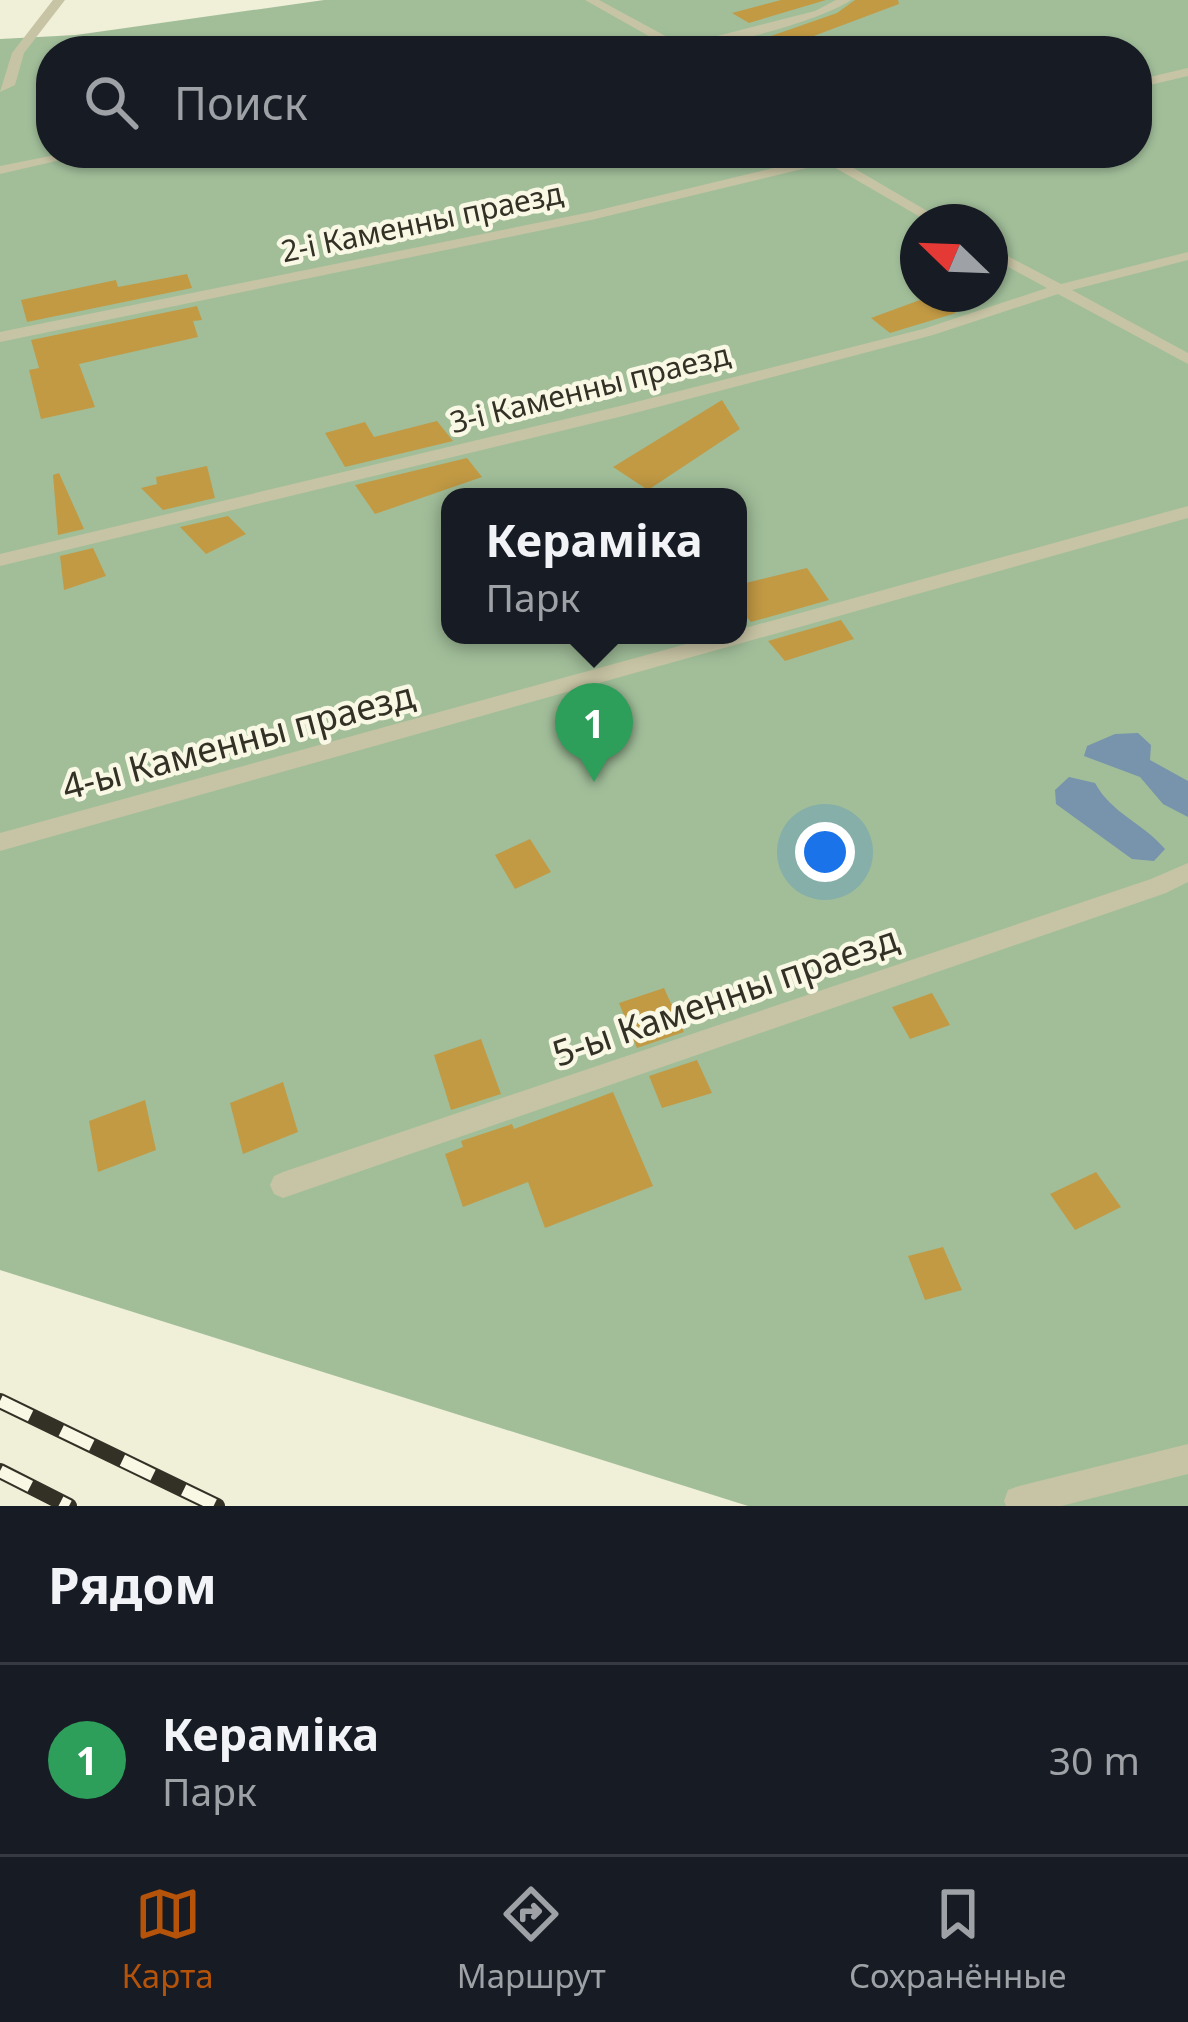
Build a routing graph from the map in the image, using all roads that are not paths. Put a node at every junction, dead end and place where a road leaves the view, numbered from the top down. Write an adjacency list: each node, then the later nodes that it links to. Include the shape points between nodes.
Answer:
1 (59, 0): 8 (lane)
2 (591, 0): 4 (lane)
3 (845, 0): 5 (lane)
4 (654, 36)
5 (732, 36)
6 (1188, 71): 7 (lane)
7 (1152, 80)
8 (0, 88)
9 (36, 163): 12 (lane)
10 (777, 168): 17 (lane, 2-і Каменны праезд, via 591,215)
11 (845, 168): 13 (lane)
12 (0, 170)
13 (908, 204)
14 (1188, 256): 16 (lane, 3-і Каменны праезд)
15 (1008, 261): 16 (lane)
16 (1058, 290): 18 (lane); 20 (lane, 3-і Каменны праезд, via 687,394)
17 (0, 337)
18 (1188, 358)
19 (1188, 512): 21 (lane, 4-ы Каменны праезд)
20 (0, 560)
21 (747, 634)
22 (713, 644): 23 (lane, 4-ы Каменны праезд)
23 (0, 842)
24 (1188, 872): 25 (lane, 5-ы Каменны праезд)
25 (284, 1184)
26 (1188, 1459): 27 (lane)
27 (1019, 1501)

